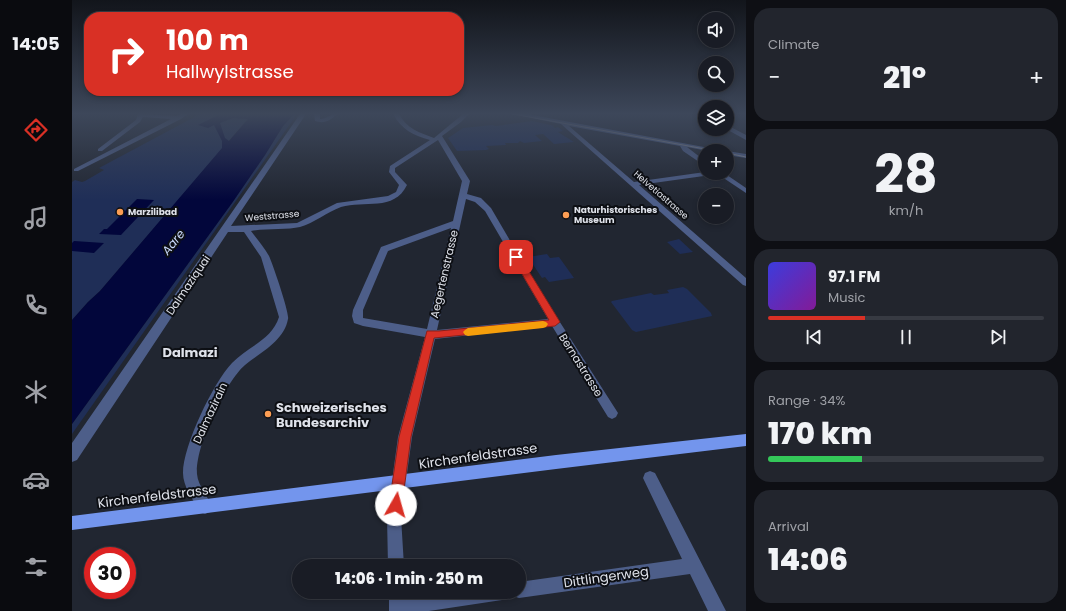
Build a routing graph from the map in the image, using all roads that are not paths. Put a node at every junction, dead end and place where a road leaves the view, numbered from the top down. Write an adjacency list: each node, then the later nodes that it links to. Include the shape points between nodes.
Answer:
1 (110, 143): 10 (street)
2 (129, 143): 15 (street)
3 (284, 143): 22 (street, Dalmaziquai)
4 (431, 143): 23 (street, Weststrasse, via 392,167 392,172 403,185 399,193 391,198 340,205 298,225)
5 (439, 143): 20 (street, via 465,180)
6 (585, 143): 18 (street, Helvetiastrasse)
7 (674, 143): 8 (street)
8 (682, 144): 9 (street); 13 (street, via 685,150)
9 (698, 147)
10 (100, 150)
11 (734, 154): 12 (street)
12 (746, 156)
13 (698, 159)
14 (85, 162): 15 (street)
15 (74, 170)
16 (698, 175): 18 (street)
17 (730, 180): 19 (street)
18 (632, 184): 24 (street, Helvetiastrasse)
19 (746, 191)
20 (462, 195): 21 (street, Aegertenstrasse); 25 (street, Bernastrasse, via 478,200 488,210)
21 (456, 223): 26 (street, Aegertenstrasse); 26 (street, via 383,250 357,316 358,320 363,322)
22 (226, 229): 23 (street, Weststrasse); 29 (street, Dalmaziquai)
23 (246, 229): 32 (street, Dalmazirain, via 268,263 284,313 284,321 276,334 243,360 230,374 220,389 194,447 189,466 192,483)
24 (746, 282)
25 (555, 322): 26 (street); 27 (street, Bernastrasse)
26 (431, 334): 31 (street, Aegertenstrasse, via 405,437)
27 (612, 413)
28 (746, 440): 31 (main road, Kirchenfeldstrasse)
29 (72, 455)
30 (650, 478): 35 (street)
31 (398, 483): 32 (main road, Kirchenfeldstrasse); 34 (street, Aegertenstrasse, via 394,517)
32 (205, 507): 33 (main road, Kirchenfeldstrasse)
33 (72, 522)
34 (396, 559)
35 (694, 565): 36 (street, Dittlingerweg); 39 (street)
36 (526, 589)
37 (454, 599): 38 (street, via 413,605)
38 (398, 603)
39 (717, 611)

